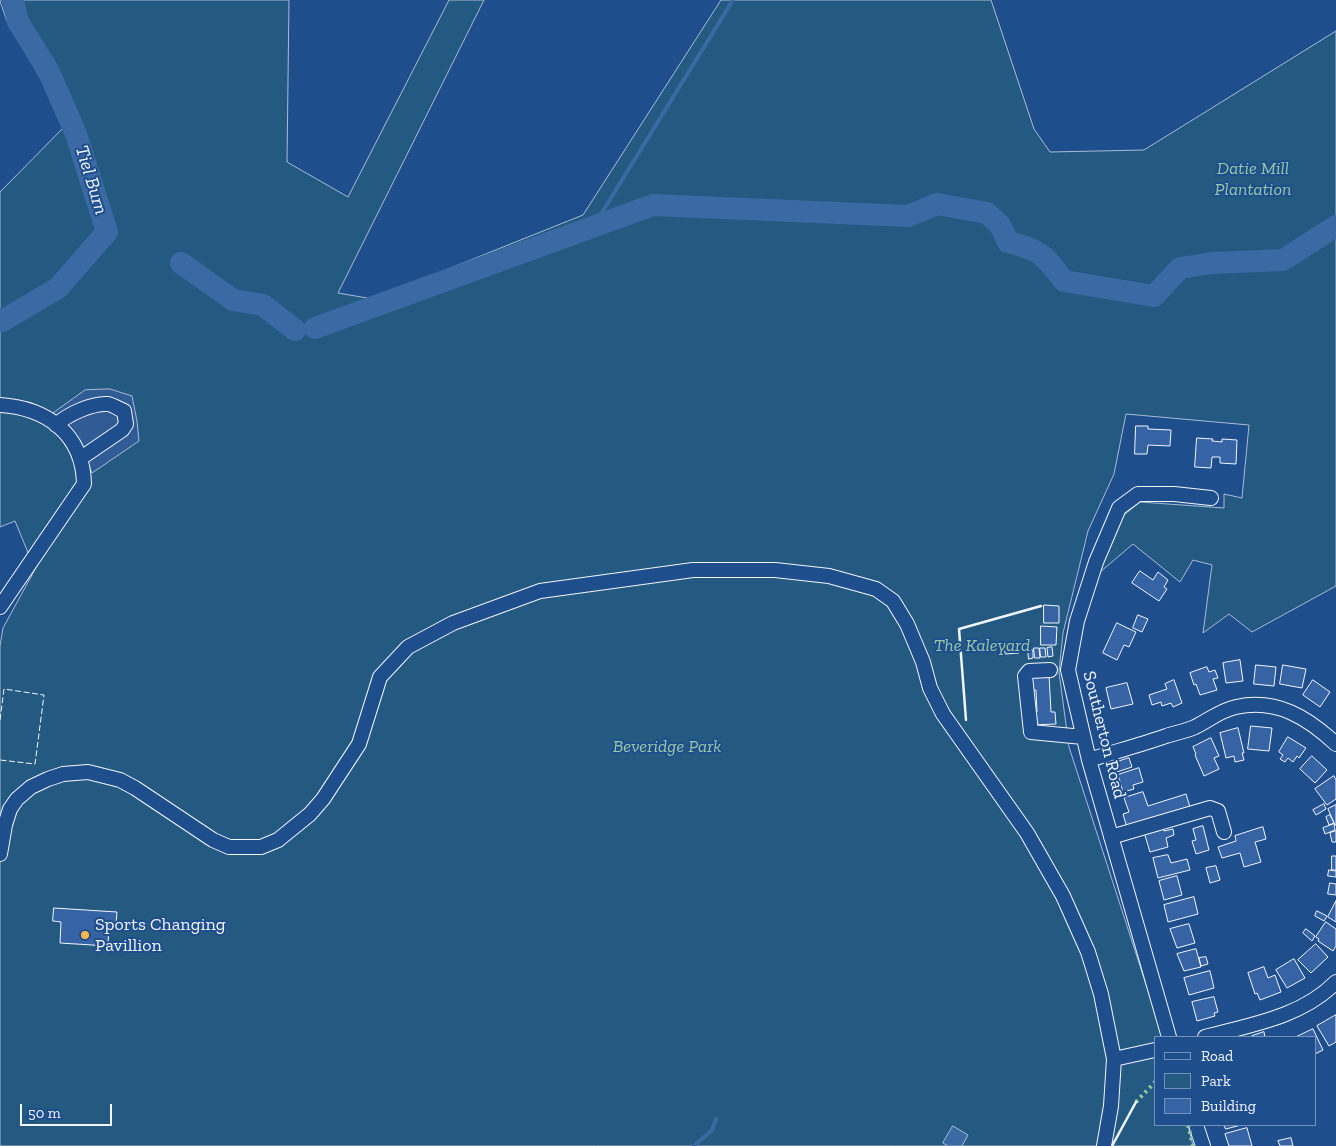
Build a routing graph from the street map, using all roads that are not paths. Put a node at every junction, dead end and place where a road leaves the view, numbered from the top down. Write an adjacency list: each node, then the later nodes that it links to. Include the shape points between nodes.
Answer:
1 (0, 405): 2 (street, via 38,413)
2 (56, 425): 3 (street, via 73,442); 3 (street, via 81,410 109,404 124,411 126,424 122,430)
3 (82, 458): 5 (street, via 84,484)
4 (1211, 498): 7 (street, Southerton Road, via 1138,494 1120,508 1096,562 1077,621 1068,670)
5 (0, 607)
6 (1050, 670): 7 (street, via 1029,671 1025,676 1031,732)
7 (1083, 737): 9 (street, Southerton Road)
8 (1336, 744): 9 (street, via 1294,712 1256,705 1236,707 1195,727)
9 (1088, 760): 11 (street, Southerton Road)
10 (1224, 832): 11 (street, via 1218,811 1210,808)
11 (1111, 837): 14 (street, Southerton Road)
12 (0, 854): 17 (street, via 5,825 17,799 48,779 88,772 120,780 213,840 229,846 261,847 278,840 323,799 359,744 380,677 408,647 453,623 540,591 693,570 776,570 828,576 876,589 893,601 907,624 943,714 1027,833 1062,896 1088,952 1101,994)
13 (1336, 982): 15 (street, via 1308,1003 1278,1017)
14 (1169, 1036)
15 (1209, 1036)
16 (1154, 1050): 17 (street)
17 (1114, 1058): 19 (street)
18 (1196, 1126): 20 (street)
19 (1104, 1146)
20 (1203, 1146)

